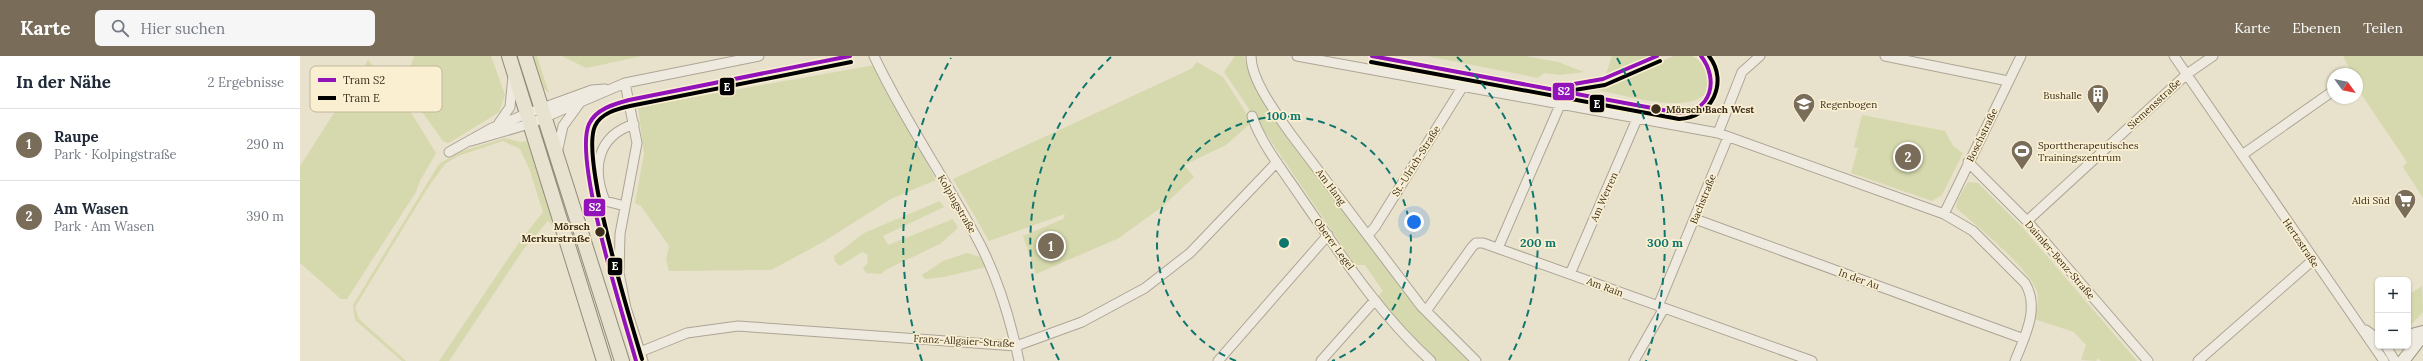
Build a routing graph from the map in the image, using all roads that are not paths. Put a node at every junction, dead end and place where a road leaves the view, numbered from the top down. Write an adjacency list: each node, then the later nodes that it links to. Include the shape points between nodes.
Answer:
1 (509, 56): 13 (main road)
2 (525, 56): 22 (main road)
3 (759, 56): 16 (street)
4 (874, 56): 53 (street, Kolpingstraße, via 890,89 981,247 1007,313)
5 (1251, 56): 40 (street, Am Hang, via 1253,71 1272,107)
6 (1297, 56): 17 (street)
7 (1760, 56): 28 (street, via 1742,72)
8 (1885, 56): 12 (street)
9 (2021, 56): 15 (street, Boschstraße)
10 (2174, 56): 14 (street, Hertzstraße)
11 (2212, 56): 14 (street, Siemensstraße)
12 (1903, 58): 15 (street)
13 (513, 71): 24 (main road); 27 (street, via 510,107 502,120)
14 (2187, 74): 33 (street, Hertzstraße); 39 (street, Siemensstraße)
15 (2008, 81): 35 (street, Boschstraße)
16 (625, 83): 18 (street); 26 (street)
17 (1463, 86): 21 (street); 40 (street, St.-Ulrich-Straße, via 1375,227)
18 (606, 89): 20 (street); 22 (street, via 592,90)
19 (2327, 95): 33 (street)
20 (583, 101): 22 (street); 32 (street, via 575,107 563,126)
21 (1560, 105): 25 (street); 42 (street)
22 (543, 112): 24 (street); 32 (main road)
23 (1252, 116): 34 (street, Oberer Legel, via 1254,124)
24 (528, 119): 27 (street); 30 (street); 57 (main road)
25 (1637, 119): 28 (street); 44 (street, Am Werren)
26 (634, 124): 36 (street, via 636,159); 36 (street, via 620,128 604,144 598,160 605,200)
27 (492, 128): 30 (street)
28 (1718, 133): 29 (street)
29 (1728, 137): 37 (street); 38 (street, Bachstraße)
30 (471, 141): 31 (street)
31 (449, 152)
32 (557, 154): 58 (main road)
33 (2242, 155): 43 (street, Hertzstraße)
34 (1277, 162): 41 (street, Oberer Legel); 53 (street, Franz-Allgaier-Straße, via 1190,253 1145,288 1082,322)
35 (1968, 162): 37 (street, Boschstraße); 39 (street, Daimler-Benz-Straße)
36 (625, 206): 55 (street, via 619,273 626,308)
37 (1944, 214): 52 (street, via 1973,231 2025,283 2031,293 2033,306)
38 (1695, 219): 46 (street, Bachstraße); 52 (street, In der Au)
39 (2027, 221): 66 (street, Daimler-Benz-Straße)
40 (1368, 234): 47 (street, Am Hang)
41 (1328, 235): 45 (street, Oberer Legel); 60 (street)
42 (1498, 248): 44 (street, Am Rain); 47 (street, Am Rain, via 1476,243)
43 (2313, 260): 48 (street, Hertzstraße); 67 (street)
44 (1570, 274): 46 (street, Am Rain)
45 (1375, 300): 56 (street, Oberer Legel); 61 (street)
46 (1661, 307): 63 (street, Bachstraße); 64 (street, Am Rain)
47 (1426, 311): 62 (street, Am Hang)
48 (2363, 328): 51 (street, Hertzstraße); 68 (street, Hertzstraße)
49 (2423, 333): 50 (main road); 70 (main road)
50 (2411, 335)
51 (2375, 337)
52 (2024, 339): 65 (street)
53 (1016, 346): 55 (street, Franz-Allgaier-Straße, via 738,326 687,333); 59 (street, Kolpingstraße)
54 (2388, 349): 69 (street)
55 (642, 357)
56 (1427, 360)
57 (604, 361)
58 (622, 361)
59 (1019, 361)
60 (1218, 361)
61 (1321, 361)
62 (1476, 361)
63 (1634, 361)
64 (1812, 361)
65 (2015, 361)
66 (2148, 361)
67 (2198, 361)
68 (2384, 361)
69 (2395, 361)
70 (2403, 361)

